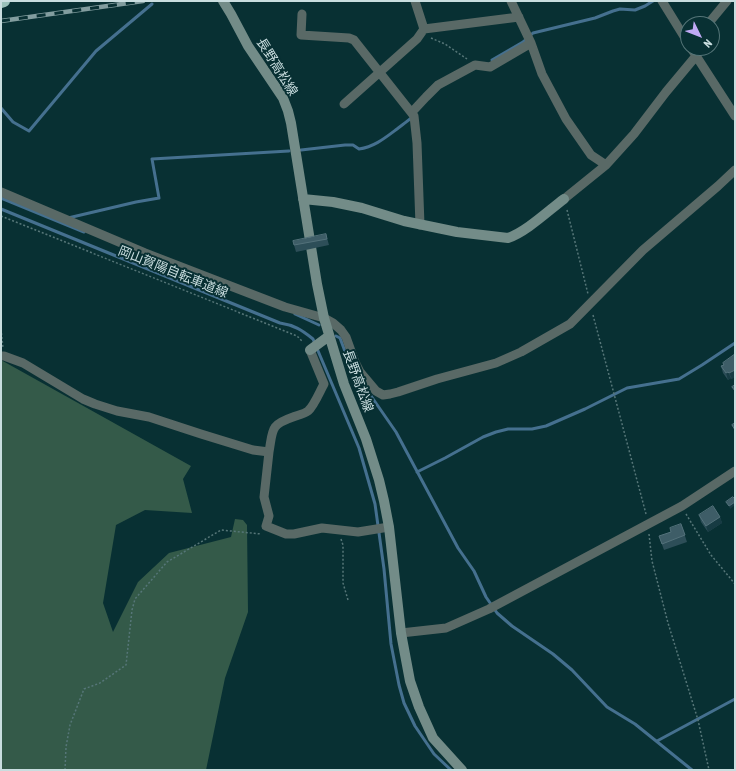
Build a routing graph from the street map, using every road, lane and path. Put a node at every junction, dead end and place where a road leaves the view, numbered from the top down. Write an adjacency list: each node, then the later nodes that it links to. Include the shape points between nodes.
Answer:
1 (223, 1): 21 (main road, 長野高松線, via 286,104 292,124)
2 (414, 1): 10 (street)
3 (511, 1): 8 (street)
4 (662, 1): 9 (street)
5 (727, 1): 7 (street)
6 (302, 14): 14 (street, via 301,35 354,40)
7 (715, 16)
8 (519, 17): 10 (street); 11 (street)
9 (680, 30)
10 (422, 32): 13 (path); 14 (street)
11 (529, 39): 13 (street, via 490,67); 18 (street, via 542,74 566,119 591,155)
12 (694, 58): 17 (street); 18 (street)
13 (475, 65): 16 (street, via 438,85)
14 (380, 72): 15 (street); 16 (street)
15 (344, 104)
16 (413, 114): 24 (street, via 418,143)
17 (735, 116)
18 (606, 165): 22 (street)
19 (735, 170): 25 (street, via 643,250 570,324 496,363 383,395 376,391 360,372 341,330)
20 (1, 192): 25 (street, via 145,253 285,307)
21 (303, 199): 24 (main road, via 362,208); 25 (main road, 長野高松線)
22 (564, 199): 24 (main road, via 525,229 508,238)
23 (1, 216): 28 (path, 岡山賀陽自転車道線, via 297,336)
24 (420, 225)
25 (324, 318): 27 (main road, 長野高松線)
26 (1, 330): 29 (path)
27 (329, 336): 28 (main road); 36 (main road, 長野高松線, via 379,480)
28 (314, 347): 31 (street, via 324,384 311,408 277,424 272,430)
29 (2, 356): 31 (street, via 23,363 95,404 117,411 149,416 253,450)
30 (613, 390): 34 (path)
31 (269, 452): 35 (street, via 264,497 269,516)
32 (735, 471): 33 (street)
33 (682, 506): 34 (street); 38 (path, via 712,555)
34 (648, 523): 40 (street, via 489,609 446,628); 43 (path, via 652,561 698,720)
35 (266, 526): 36 (street, via 286,534 322,528 358,532); 41 (path, via 264,534 221,530 167,562 134,599 126,665 100,683 84,689 70,725)
36 (383, 528): 40 (main road, 長野高松線)
37 (343, 545): 39 (path, via 343,583)
38 (735, 584)
39 (348, 600)
40 (401, 633): 42 (main road, 長野高松線, via 410,681 419,707 433,738)
41 (65, 770)
42 (462, 770)
43 (709, 770)

